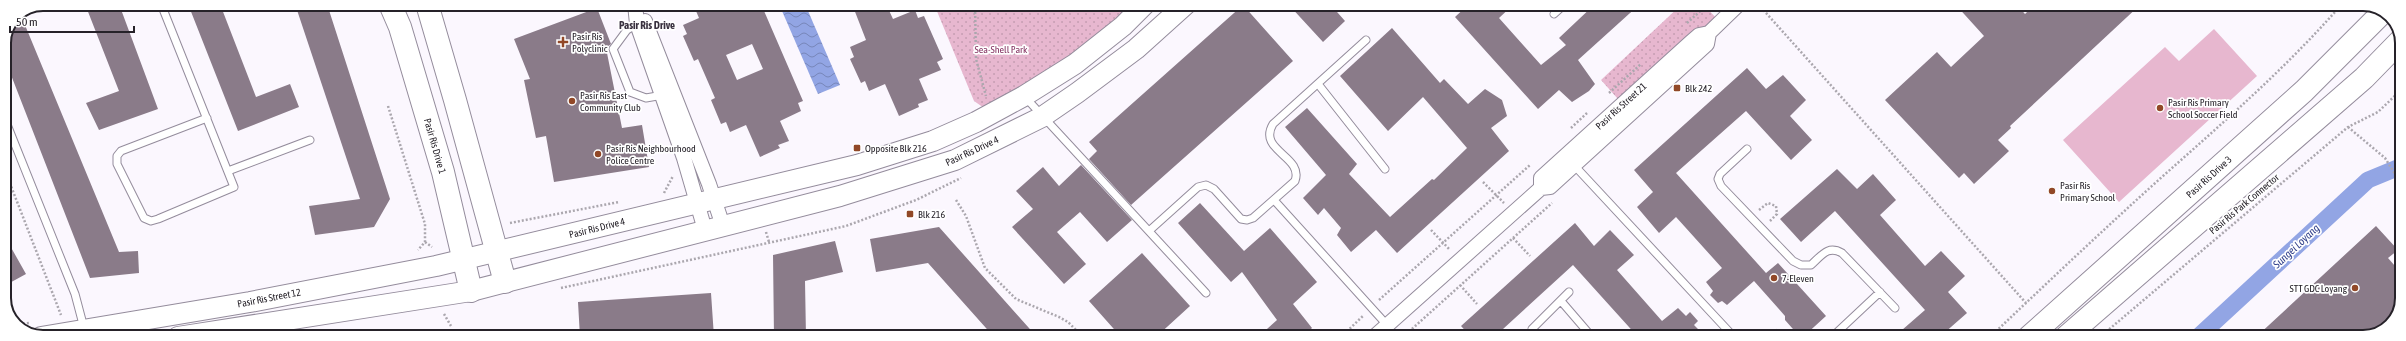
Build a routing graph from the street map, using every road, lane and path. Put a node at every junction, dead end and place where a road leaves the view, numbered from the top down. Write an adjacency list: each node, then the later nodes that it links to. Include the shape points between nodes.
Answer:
1 (164, 11): 25 (lane)
2 (393, 11): 55 (main road, Pasir Ris Drive 1, via 443,172)
3 (428, 11): 53 (main road)
4 (637, 11): 14 (street)
5 (975, 11): 22 (path, via 976,59)
6 (1138, 11): 19 (street, Pasir Ris Drive 4, via 1075,64)
7 (1178, 11): 24 (street, Pasir Ris Drive 4, via 1106,73)
8 (1557, 11): 12 (lane)
9 (1732, 11): 32 (street, Pasir Ris Street 21, via 1709,33 1698,35)
10 (1764, 11): 64 (path)
11 (2336, 11): 64 (path, via 2292,59 2255,94)
12 (1554, 14)
13 (2379, 16): 83 (main road, Pasir Ris Drive 3, via 2304,91)
14 (641, 22): 18 (street); 18 (lane, via 627,30 613,49 630,92 646,98)
15 (1366, 40): 17 (lane)
16 (2395, 46): 84 (main road, via 2364,78)
17 (1318, 84): 33 (lane); 42 (lane, via 1274,124 1268,133 1269,140 1295,168 1297,175 1295,181)
18 (667, 94): 44 (street, via 683,155)
19 (1024, 96): 22 (street, Pasir Ris Drive 4); 24 (lane)
20 (2395, 96): 26 (path, Pasir Ris Park Connector, via 2378,112)
21 (388, 106): 52 (path, via 425,224 425,242)
22 (992, 113): 44 (street, Pasir Ris Drive 4, via 933,141 872,160)
23 (1587, 113): 27 (path)
24 (1042, 116): 46 (street, Pasir Ris Drive 4, via 955,160 840,196); 49 (lane)
25 (207, 118): 34 (lane); 34 (lane, via 121,151 117,156 117,164 144,218 150,221 158,220 234,187)
26 (2348, 127): 36 (path, via 2385,158); 85 (path, Pasir Ris Park Connector)
27 (1570, 129)
28 (11, 134): 72 (lane, via 75,294)
29 (310, 140): 34 (lane)
30 (1747, 149): 45 (lane, via 1720,174 1718,179 1721,186)
31 (1536, 160): 40 (path)
32 (1570, 161): 56 (street, Pasir Ris Street 21, via 1550,187 1541,188); 80 (lane)
33 (1385, 169)
34 (228, 171)
35 (675, 174): 39 (path)
36 (2395, 174)
37 (1483, 182): 40 (path)
38 (11, 186): 68 (path)
39 (664, 193)
40 (1496, 196): 51 (path)
41 (956, 200): 75 (path, via 966,216 984,268 1016,300 1059,317)
42 (1274, 200): 49 (lane, via 1253,218 1241,219 1214,189 1206,185 1198,187); 66 (lane)
43 (1555, 200): 50 (path)
44 (706, 202): 46 (street); 53 (street, Pasir Ris Drive 4)
45 (1751, 216): 47 (lane); 47 (path, via 1768,204 1776,206 1777,214)
46 (714, 228): 57 (street, Pasir Ris Drive 4)
47 (1762, 228): 61 (lane, via 1801,265 1811,265 1827,250 1835,249)
48 (1431, 230): 51 (path)
49 (1148, 231): 62 (lane)
50 (1513, 238): 54 (path); 58 (path)
51 (1444, 244): 66 (path)
52 (432, 247)
53 (497, 253): 55 (street, Pasir Ris Street 12); 57 (main road)
54 (1530, 256)
55 (463, 260): 59 (main road, Pasir Ris Drive 1); 69 (street, Pasir Ris Street 12)
56 (1447, 272): 58 (path); 70 (street, Pasir Ris Street 21)
57 (505, 282): 59 (street, Pasir Ris Street 12)
58 (1460, 285): 65 (path); 78 (path)
59 (471, 290): 69 (street, Pasir Ris Street 12)
60 (1569, 292): 63 (lane)
61 (1880, 292): 67 (lane); 81 (lane)
62 (1206, 293)
63 (1561, 301): 71 (lane); 79 (lane)
64 (2026, 302): 82 (path)
65 (1477, 304)
66 (1371, 307): 70 (lane); 76 (path)
67 (1895, 308)
68 (62, 318)
69 (214, 323): 73 (street, Pasir Ris Street 12); 74 (street, Pasir Ris Street 12)
70 (1387, 325): 77 (street, Pasir Ris Street 21)
71 (1532, 329)
72 (84, 330)
73 (124, 330)
74 (196, 330)
75 (1076, 330)
76 (1348, 330)
77 (1382, 330)
78 (1411, 330)
79 (1586, 330)
80 (1727, 330)
81 (1839, 330)
82 (1997, 330)
83 (2037, 330)
84 (2074, 330)
85 (2108, 330)

